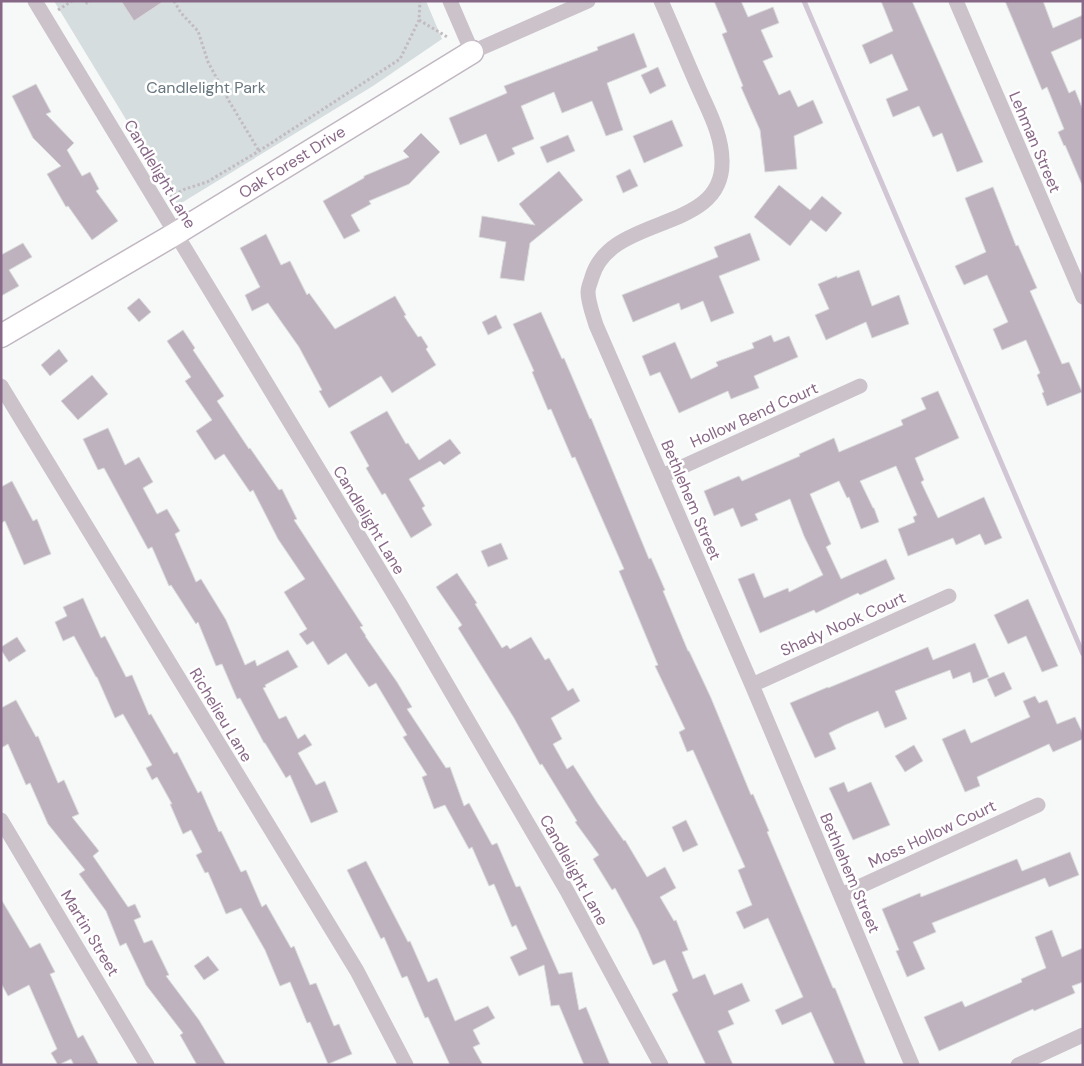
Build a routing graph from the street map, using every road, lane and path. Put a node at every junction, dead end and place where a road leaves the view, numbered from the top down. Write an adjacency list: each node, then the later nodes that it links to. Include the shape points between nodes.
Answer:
1 (35, 1): 13 (street, Candlelight Lane)
2 (86, 1): 3 (path)
3 (90, 1)
4 (174, 1): 12 (path, via 198,31 208,62)
5 (420, 1): 10 (path)
6 (450, 1): 11 (street)
7 (588, 1): 11 (street, Oak Forest Drive)
8 (661, 1): 19 (street, Bethlehem Street, via 718,135 721,180 695,210 625,238 609,250 595,268 588,292 596,325)
9 (956, 1): 15 (street, Lehman Street)
10 (420, 20): 11 (path); 12 (path, via 400,59)
11 (472, 52): 14 (street, Oak Forest Drive)
12 (259, 151): 13 (path, via 207,182 176,193)
13 (158, 206): 14 (street, Candlelight Lane)
14 (175, 234): 16 (street, Oak Forest Drive); 28 (street, Candlelight Lane, via 400,604 566,891)
15 (1083, 297)
16 (1, 336)
17 (1, 386): 27 (street, Richelieu Lane, via 357,971)
18 (860, 386): 19 (street, Hollow Bend Court)
19 (662, 476): 21 (street, Bethlehem Street)
20 (949, 596): 21 (street, Shady Nook Court)
21 (752, 685): 24 (street, Bethlehem Street)
22 (1038, 804): 24 (street, Moss Hollow Court)
23 (1, 820): 26 (street, Martin Street)
24 (840, 895): 29 (street, Bethlehem Street)
25 (1083, 1035): 30 (street)
26 (147, 1065)
27 (406, 1065)
28 (661, 1065)
29 (912, 1065)
30 (1018, 1065)

